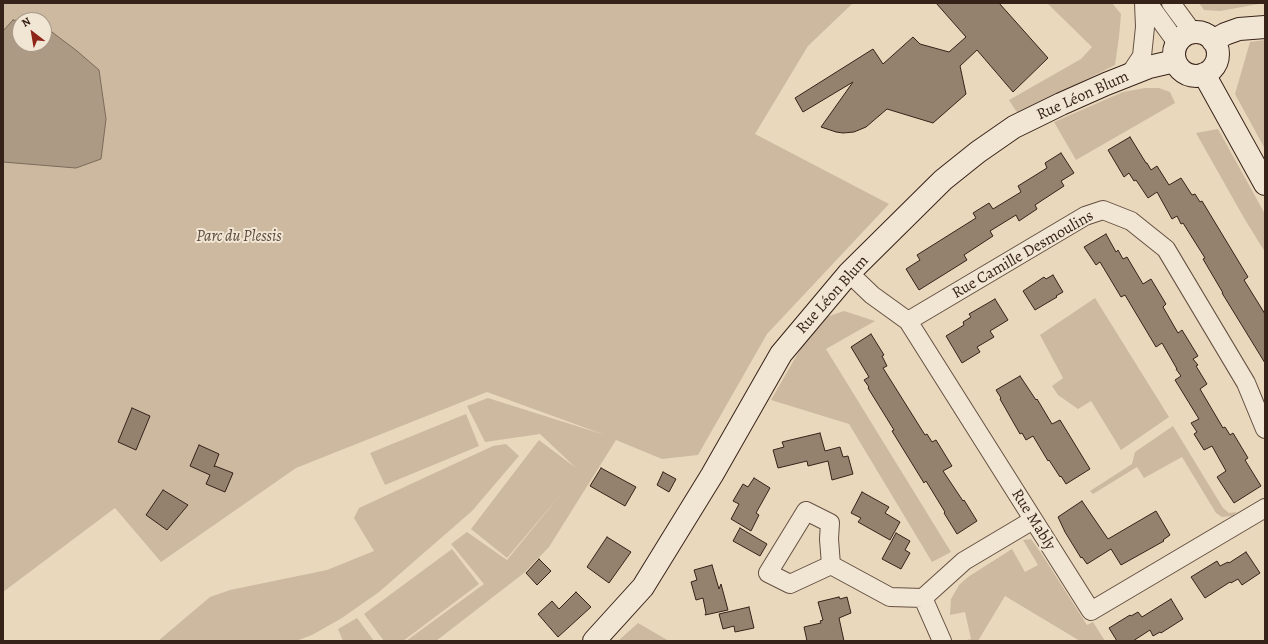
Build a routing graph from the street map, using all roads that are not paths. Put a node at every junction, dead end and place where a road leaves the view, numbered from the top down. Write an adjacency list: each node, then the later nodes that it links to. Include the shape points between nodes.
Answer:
1 (1144, 3): 7 (street, via 1142,56)
2 (1148, 3): 6 (street)
3 (1172, 3): 6 (street)
4 (1265, 27): 5 (street, via 1239,29)
5 (1213, 41): 6 (street, via 1201,33); 8 (street, via 1218,54 1217,60 1210,71)
6 (1182, 45): 7 (street, Rue Léon Blum, via 1149,67); 8 (street, via 1178,68 1190,75)
7 (1130, 74): 10 (street, Rue Léon Blum, via 1014,127 978,152 943,180)
8 (1204, 74): 9 (street)
9 (1265, 184)
10 (849, 273): 11 (street, Rue Mably, via 872,295); 17 (street, Rue Léon Blum, via 781,354 712,475 643,587)
11 (908, 321): 12 (street, Rue Camille Desmoulins, via 1085,216 1103,210 1131,221 1166,249 1246,383); 14 (street, Rue Mably)
12 (1265, 429)
13 (1265, 508): 14 (street, Rue Mably, via 1091,611)
14 (1033, 520): 16 (street, via 964,561)
15 (831, 565): 16 (street, via 890,597)
16 (923, 598): 18 (street)
17 (594, 641)
18 (942, 641)

